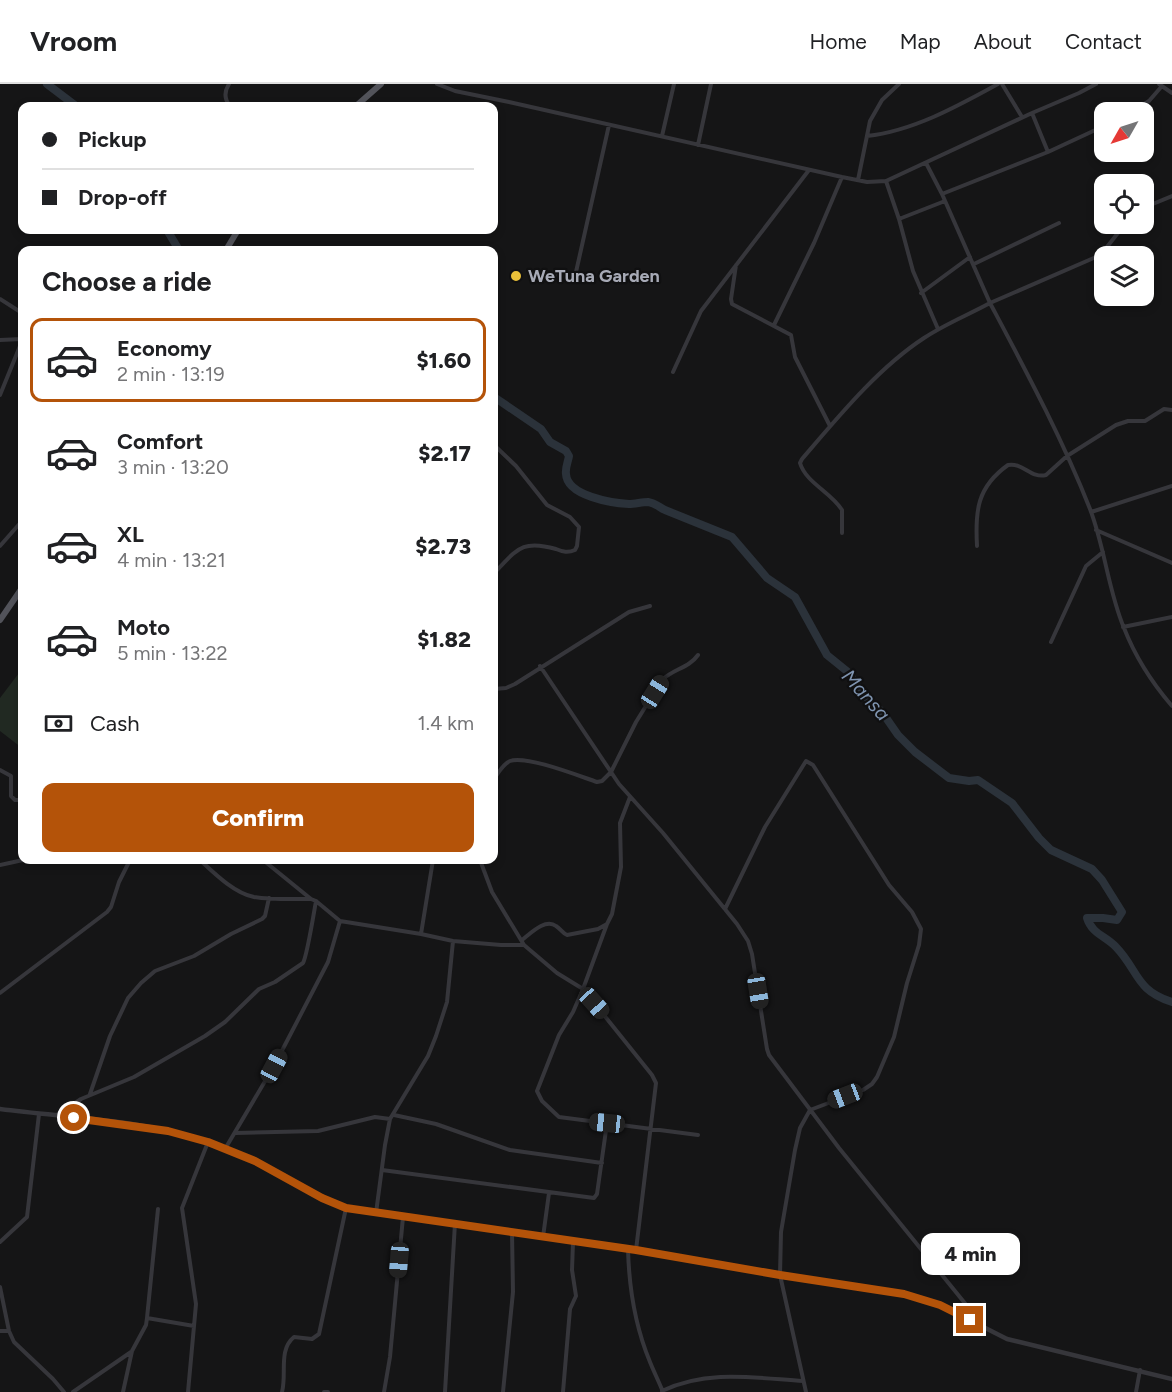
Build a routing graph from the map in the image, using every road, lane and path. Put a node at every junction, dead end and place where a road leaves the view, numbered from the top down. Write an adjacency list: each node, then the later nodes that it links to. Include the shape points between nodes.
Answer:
1 (229, 84): 11 (street, via 225,90)
2 (381, 84): 12 (main road)
3 (437, 84): 16 (street)
4 (674, 84): 19 (street)
5 (711, 84): 20 (street)
6 (899, 84): 18 (street, via 876,108)
7 (1000, 84): 15 (street); 18 (street, via 914,125)
8 (1096, 84): 14 (street)
9 (1160, 85): 10 (street); 13 (street)
10 (1172, 93)
11 (228, 102)
12 (361, 102)
13 (1147, 102)
14 (1032, 113): 15 (street); 21 (street)
15 (1022, 117): 22 (street)
16 (609, 125): 19 (street); 37 (street, via 576,272 571,277)
17 (1094, 131): 21 (street)
18 (867, 135): 25 (street)
19 (662, 136): 20 (street)
20 (698, 145): 23 (street)
21 (1048, 152): 27 (street)
22 (926, 163): 26 (street); 27 (street)
23 (808, 170): 24 (street); 35 (street)
24 (842, 177): 25 (street); 42 (street)
25 (858, 180): 26 (street)
26 (886, 181): 31 (street)
27 (942, 194): 29 (street)
28 (1172, 196): 30 (street)
29 (945, 201): 31 (street); 34 (street)
30 (1154, 203)
31 (899, 219): 38 (street)
32 (1059, 223): 36 (street)
33 (1118, 234): 40 (street, via 1096,257)
34 (970, 257): 36 (street); 38 (street)
35 (736, 264): 42 (street, via 732,304); 47 (street, via 701,311)
36 (974, 264): 40 (street)
37 (548, 273)
38 (921, 293): 43 (street)
39 (0, 299): 41 (street)
40 (990, 303): 43 (street); 52 (street)
41 (18, 310)
42 (774, 326): 50 (street, via 791,335 795,357)
43 (938, 329): 50 (street, via 894,361)
44 (0, 340): 45 (street)
45 (18, 340)
46 (18, 350): 48 (street)
47 (673, 372)
48 (0, 395)
49 (1172, 410): 52 (street, via 1164,409 1142,423 1116,425)
50 (830, 426): 57 (street, via 800,463 842,510)
51 (498, 449): 62 (street, via 547,505 570,517 579,527 575,550 565,552 530,544)
52 (1067, 456): 54 (street); 59 (street, via 1041,477 1018,464 1003,468 985,489 977,507)
53 (1172, 486): 54 (street)
54 (1091, 512): 56 (street)
55 (18, 526): 58 (street)
56 (1096, 530): 60 (street); 61 (street)
57 (842, 533)
58 (0, 546)
59 (977, 546)
60 (1103, 552): 67 (street); 68 (street, via 1086,566)
61 (1172, 563)
62 (498, 569)
63 (18, 594): 66 (main road)
64 (650, 606): 70 (street, via 629,612)
65 (1172, 617): 67 (street)
66 (0, 620)
67 (1123, 627): 72 (street, via 1159,691)
68 (1051, 642)
69 (698, 655): 74 (street, via 662,680)
70 (540, 666): 71 (street, via 515,684); 74 (street)
71 (498, 689)
72 (1172, 706)
73 (0, 770): 77 (street, via 11,776 11,796)
74 (611, 772): 75 (street, via 597,782 548,766 510,761); 76 (street)
75 (498, 774)
76 (630, 798): 87 (street); 89 (street, via 620,823 621,867 612,914)
77 (18, 800)
78 (18, 861): 84 (street)
79 (128, 864): 94 (street, via 107,912)
80 (205, 864): 85 (street, via 245,894)
81 (268, 864): 86 (street)
82 (432, 864): 90 (street)
83 (482, 864): 92 (street, via 492,891)
84 (0, 865)
85 (269, 898): 86 (street); 95 (street, via 262,919 194,956 155,971 141,983 117,1021)
86 (314, 900): 88 (street); 95 (street, via 303,963 259,989 205,1036 134,1077)
87 (725, 909): 97 (street, via 752,954 766,1049); 97 (street, via 765,827 806,761 813,765 889,885 919,922 919,945 894,1037 877,1077 863,1090)
88 (340, 921): 90 (street); 104 (street, via 328,962)
89 (606, 924): 92 (street, via 567,935 555,924 548,924); 93 (street)
90 (421, 934): 91 (street)
91 (453, 941): 92 (street, via 501,945); 99 (street, via 447,1002 436,1036)
92 (523, 942): 93 (street, via 556,973)
93 (583, 989): 102 (street, via 537,1091 559,1117); 103 (street, via 652,1074 656,1091)
94 (0, 993)
95 (90, 1095): 100 (street)
96 (0, 1108): 98 (street)
97 (810, 1110): 122 (street, via 800,1128 795,1150 782,1232); 126 (street)
98 (39, 1114): 100 (street); 118 (street, via 27,1217)
99 (394, 1114): 101 (street); 108 (street, via 510,1150)
100 (56, 1116): 106 (street, via 159,1129)
101 (390, 1119): 104 (street, via 375,1116 318,1131); 109 (street)
102 (607, 1123): 103 (street); 108 (street)
103 (650, 1130): 105 (street); 121 (street)
104 (235, 1133): 107 (street)
105 (698, 1135)
106 (208, 1142): 107 (street); 125 (street, via 182,1208 195,1288)
107 (225, 1149): 111 (street)
108 (602, 1163): 110 (street, via 594,1198)
109 (382, 1170): 110 (street); 113 (street)
110 (549, 1193): 117 (street)
111 (346, 1208): 113 (street); 137 (street, via 319,1334 312,1339 294,1337 290,1341 284,1355)
112 (158, 1209): 124 (street)
113 (376, 1213): 114 (street)
114 (403, 1217): 115 (street); 138 (street)
115 (455, 1223): 116 (street); 139 (street)
116 (512, 1232): 117 (street); 140 (street, via 513,1292)
117 (543, 1237): 119 (street)
118 (0, 1242)
119 (573, 1242): 120 (street); 141 (street, via 576,1296 570,1309)
120 (628, 1249): 121 (street); 142 (street, via 629,1285 638,1328)
121 (636, 1250): 122 (street)
122 (780, 1275): 126 (street, via 904,1294 940,1305); 132 (street)
123 (0, 1287): 127 (street)
124 (147, 1318): 125 (street); 129 (street)
125 (194, 1326): 136 (street)
126 (986, 1328): 130 (street, via 1018,1342)
127 (9, 1330): 128 (street); 133 (street, via 18,1348)
128 (0, 1331)
129 (132, 1351): 134 (street); 135 (street)
130 (1140, 1370): 131 (street); 144 (street)
131 (1172, 1378)
132 (804, 1382): 142 (street, via 711,1377); 143 (street)
133 (63, 1392)
134 (73, 1392)
135 (123, 1392)
136 (188, 1392)
137 (282, 1392)
138 (384, 1392)
139 (445, 1392)
140 (503, 1392)
141 (563, 1392)
142 (663, 1392)
143 (806, 1392)
144 (1136, 1392)

